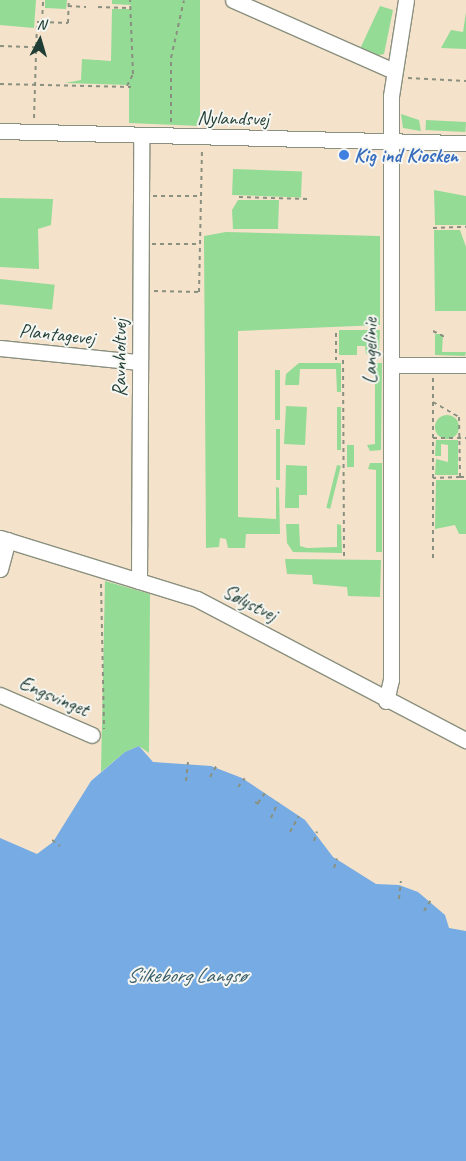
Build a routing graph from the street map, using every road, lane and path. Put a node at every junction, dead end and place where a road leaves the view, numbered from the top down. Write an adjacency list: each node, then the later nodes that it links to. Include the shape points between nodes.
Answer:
1 (43, 0): 11 (path)
2 (69, 0): 7 (path)
3 (130, 0): 10 (path)
4 (184, 0): 23 (path, via 171,58)
5 (233, 0): 14 (street)
6 (406, 0): 14 (street, Langelinie)
7 (68, 6): 8 (path); 11 (path, via 68,22)
8 (86, 7)
9 (98, 7): 10 (path)
10 (129, 8): 18 (path, via 133,74)
11 (42, 22): 13 (path, via 37,22)
12 (0, 46): 13 (path)
13 (36, 47): 17 (path)
14 (393, 74): 15 (path); 25 (street, Langelinie)
15 (466, 81)
16 (0, 84): 17 (path)
17 (35, 85): 18 (path); 21 (path)
18 (127, 87): 19 (path)
19 (130, 87)
20 (0, 131): 21 (street, Nylandsvej)
21 (34, 132): 22 (street, Nylandsvej)
22 (141, 136): 23 (street, Nylandsvej); 27 (street, Ravnholtvej)
23 (170, 136): 24 (street, Nylandsvej)
24 (202, 137): 25 (street, Nylandsvej); 28 (path)
25 (391, 142): 26 (street, Nylandsvej); 43 (street, Langelinie)
26 (466, 143)
27 (140, 195): 28 (path); 33 (street, Ravnholtvej)
28 (201, 196): 34 (path)
29 (239, 198): 30 (path)
30 (308, 199)
31 (466, 227): 32 (path)
32 (433, 228)
33 (140, 243): 34 (path); 35 (street, Ravnholtvej)
34 (200, 244): 35 (path, via 199,292)
35 (140, 291): 42 (street, Ravnholtvej)
36 (433, 332): 38 (path)
37 (336, 333): 40 (path)
38 (445, 337)
39 (0, 348): 42 (street, Plantagevej)
40 (336, 360)
41 (342, 360): 54 (path)
42 (139, 362): 58 (street, Ravnholtvej)
43 (391, 365): 44 (street); 60 (street, Langelinie, via 392,680)
44 (433, 365): 45 (street); 46 (path)
45 (466, 365)
46 (433, 402): 47 (path); 48 (path, via 459,416)
47 (433, 438): 48 (path); 52 (path)
48 (460, 438): 49 (path); 50 (path)
49 (466, 438)
50 (460, 477): 51 (path); 52 (path)
51 (466, 477)
52 (433, 478): 55 (path)
53 (4, 539): 56 (street); 57 (street, Sølystvej)
54 (344, 556)
55 (433, 561)
56 (0, 569)
57 (101, 569): 58 (street, Sølystvej); 61 (path, via 104,730)
58 (139, 580): 60 (street, Sølystvej, via 238,618)
59 (0, 695): 61 (street, Engsvinget)
60 (386, 701): 62 (street, Sølystvej)
61 (92, 734)
62 (466, 740)
63 (188, 762): 67 (path)
64 (218, 763): 65 (path)
65 (210, 777)
66 (245, 778): 68 (path)
67 (186, 781)
68 (238, 787)
69 (265, 793): 71 (path)
70 (278, 802): 73 (path)
71 (258, 803)
72 (299, 816): 75 (path)
73 (271, 818)
74 (317, 831): 77 (path)
75 (290, 832)
76 (52, 840): 78 (path)
77 (314, 841)
78 (60, 846)
79 (337, 858): 80 (path)
80 (334, 868)
81 (401, 882): 82 (path)
82 (398, 899)
83 (431, 900): 84 (path)
84 (424, 911)

